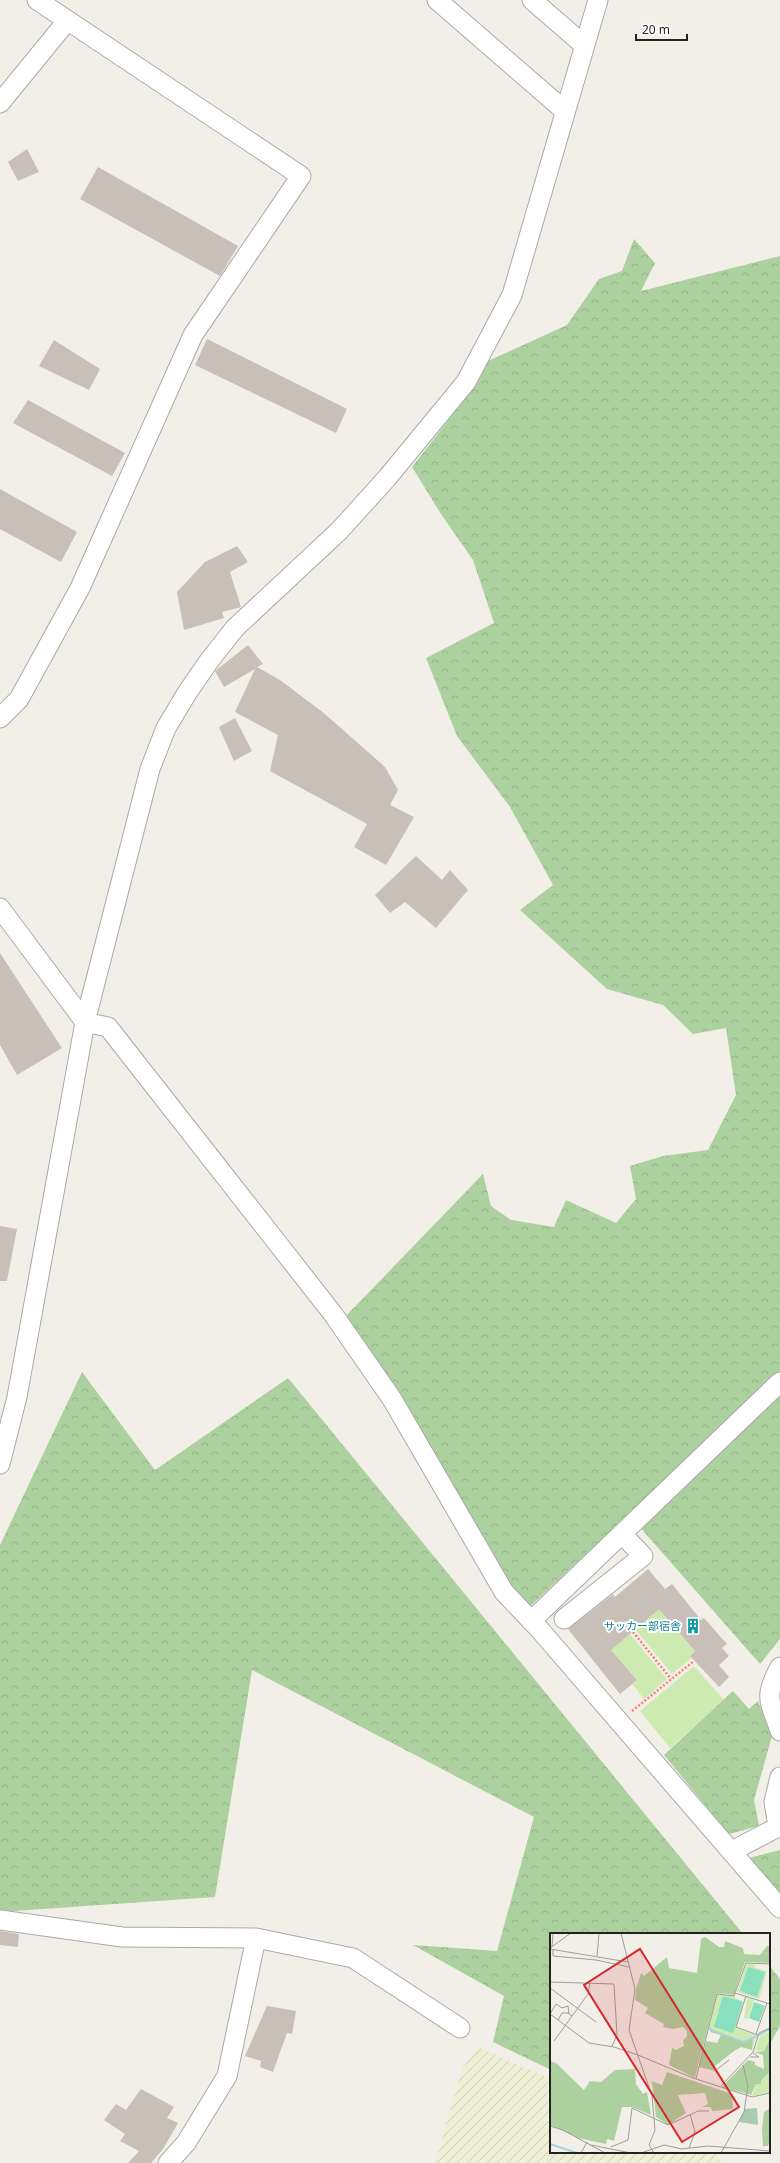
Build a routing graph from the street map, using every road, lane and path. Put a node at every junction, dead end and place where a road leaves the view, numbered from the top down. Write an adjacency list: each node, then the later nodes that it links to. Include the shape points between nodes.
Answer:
1 (37, 0): 5 (street)
2 (437, 0): 8 (street)
3 (532, 0): 6 (street)
4 (598, 0): 6 (street)
5 (67, 21): 7 (street); 9 (street, via 301,176 193,335 80,588 19,699)
6 (584, 45): 8 (street)
7 (0, 103)
8 (565, 111): 11 (street, via 512,295 466,382 387,478 339,531 235,628 209,661 166,728 150,769)
9 (0, 718)
10 (0, 908): 11 (street)
11 (85, 1022): 13 (street, via 17,1397); 16 (street, via 108,1027 334,1314 392,1399 504,1592)
12 (780, 1382): 14 (street)
13 (0, 1464)
14 (622, 1534): 15 (street, via 643,1556); 16 (street)
15 (564, 1619)
16 (531, 1620): 25 (street)
17 (633, 1632): 20 (path)
18 (694, 1661): 20 (path)
19 (780, 1667): 22 (street, via 773,1680 768,1701)
20 (671, 1679): 21 (path)
21 (632, 1711)
22 (780, 1731)
23 (780, 1777): 24 (street, via 774,1802)
24 (779, 1826): 25 (street)
25 (732, 1850): 26 (street)
26 (780, 1908)
27 (0, 1920): 28 (street, via 122,1937)
28 (256, 1938): 29 (street, via 353,1958); 30 (street, via 227,2076 186,2143)
29 (460, 2028)
30 (168, 2163)

